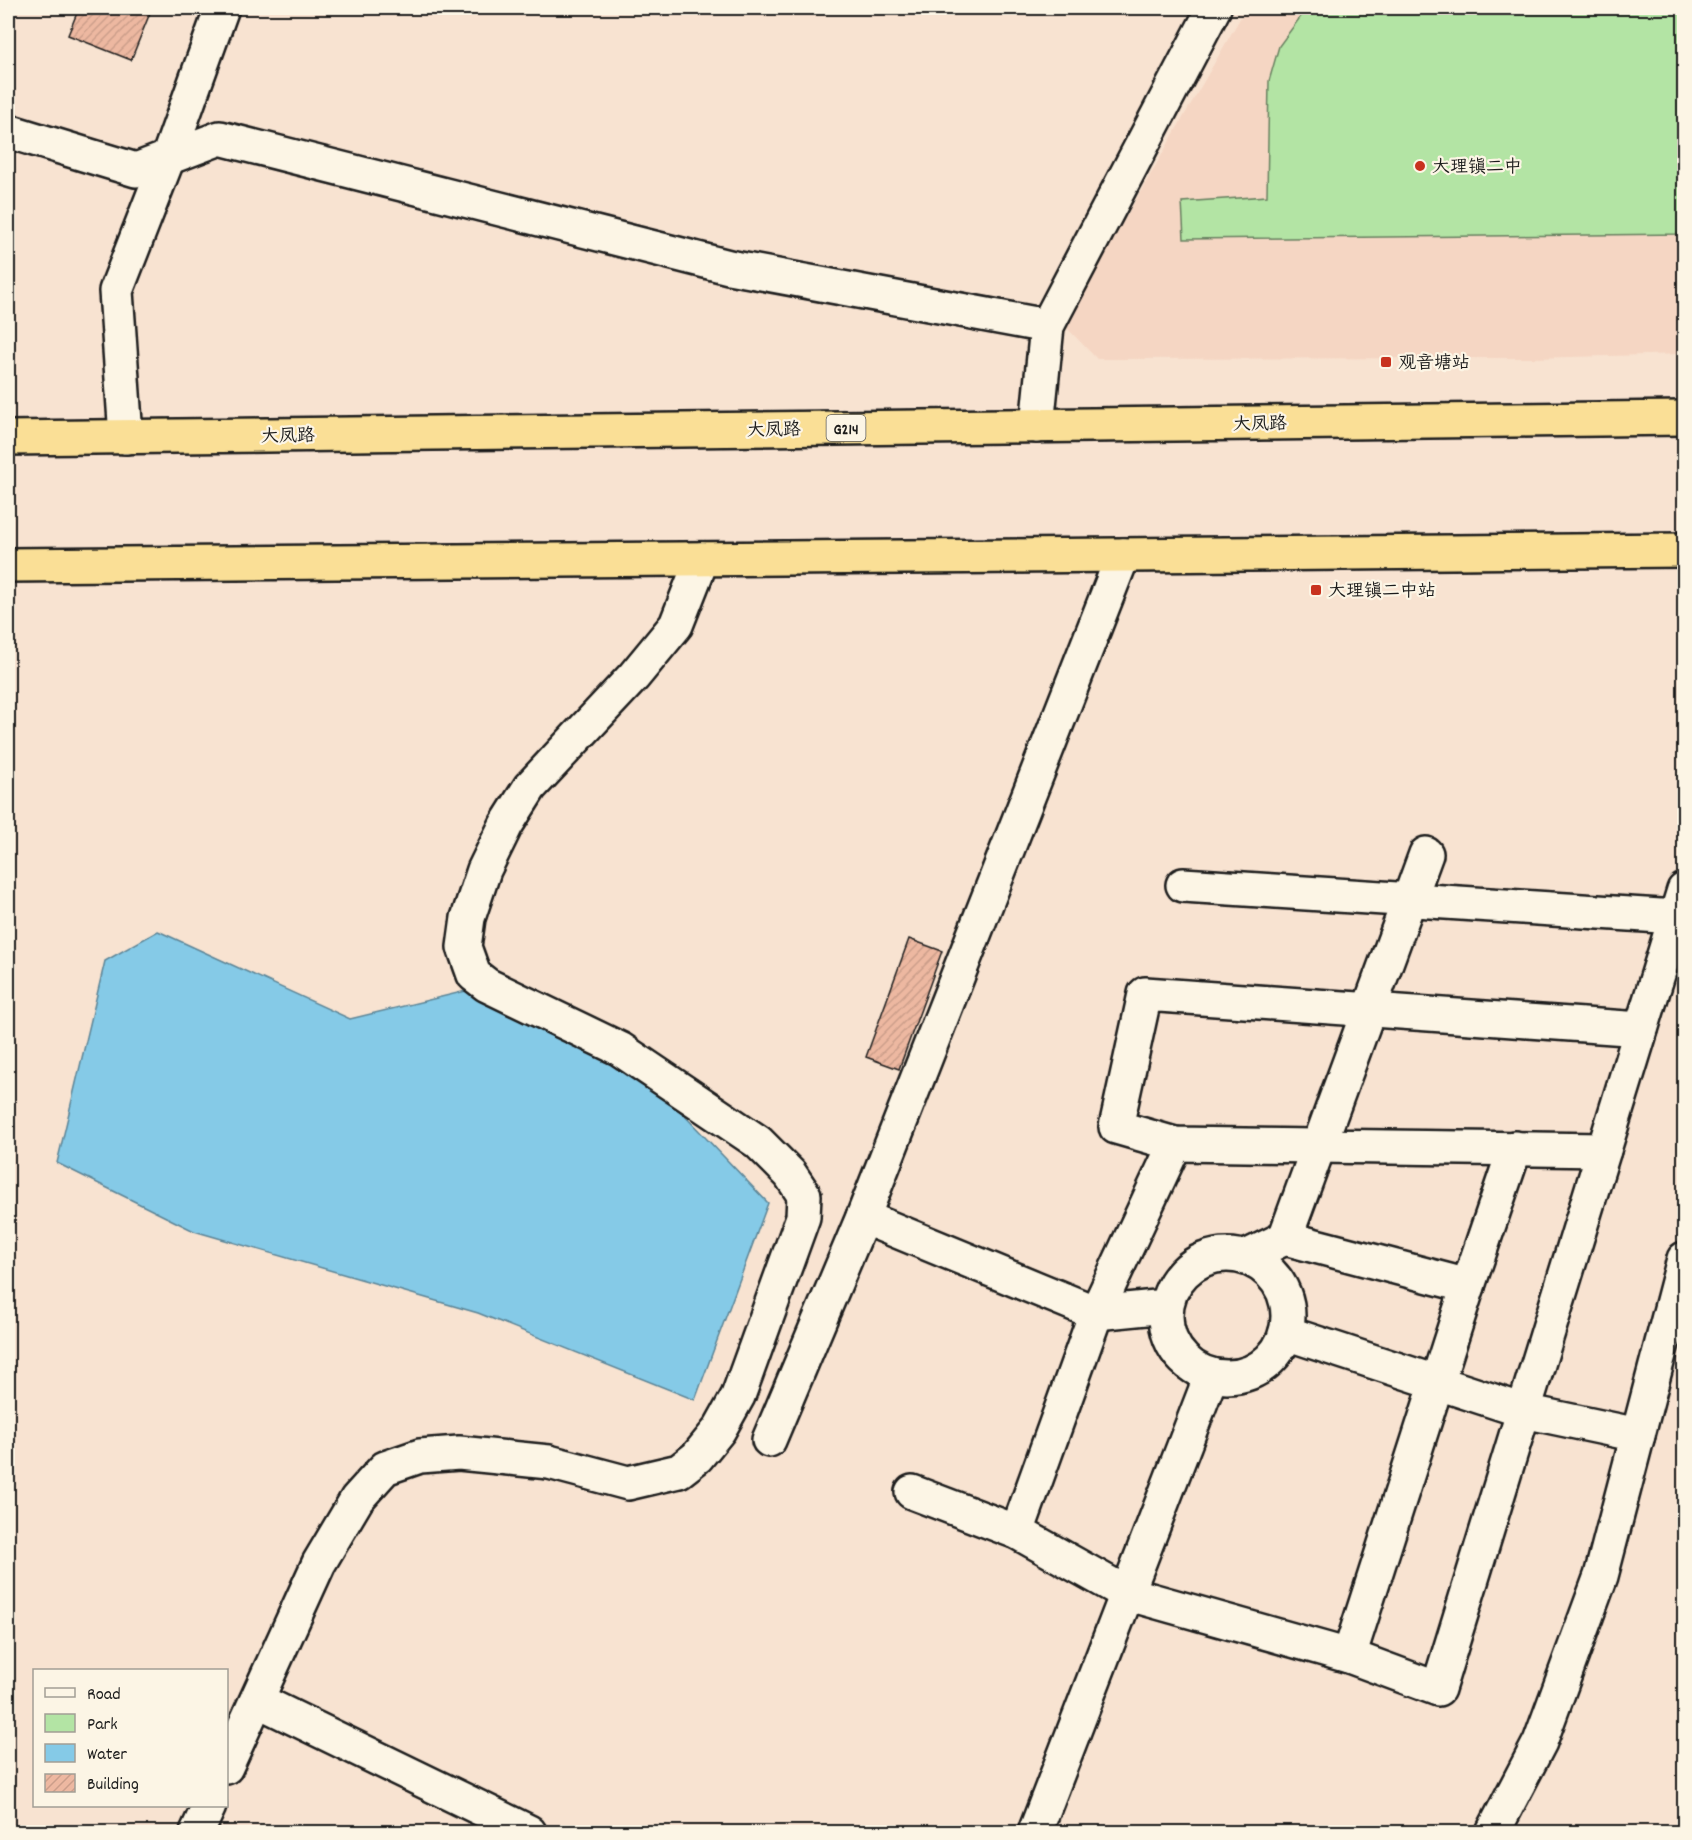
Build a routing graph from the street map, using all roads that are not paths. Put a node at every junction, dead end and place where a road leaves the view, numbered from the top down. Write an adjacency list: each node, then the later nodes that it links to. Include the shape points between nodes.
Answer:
1 (222, 8): 4 (street)
2 (1214, 8): 5 (street)
3 (8, 131): 4 (street, via 136,170)
4 (168, 158): 5 (street, via 220,138 729,267); 8 (street, via 116,291)
5 (1047, 326): 7 (street)
6 (1684, 418): 7 (highway, 大凤路 / G214)
7 (1037, 426): 8 (highway, 大凤路 / G214)
8 (126, 437): 9 (highway, 大凤路 / G214)
9 (8, 438)
10 (1684, 550): 11 (highway)
11 (1123, 555): 12 (highway); 24 (street)
12 (702, 559): 13 (highway); 41 (street, via 676,625 530,787 506,825 484,870 468,918 464,947 474,975 487,985 620,1049 758,1142 790,1174 804,1195 803,1217 738,1395 719,1430 698,1457 679,1471 648,1479 628,1483 549,1462 459,1453 420,1456 385,1468 357,1500 319,1563)
13 (8, 565)
14 (1426, 854): 16 (street)
15 (1183, 885): 16 (street)
16 (1409, 900): 17 (street); 18 (street)
17 (1680, 904): 19 (street)
18 (1368, 1010): 19 (street); 20 (street, via 1145,994 1116,1127); 21 (street)
19 (1641, 1029): 23 (street)
20 (1175, 1144): 21 (street); 30 (street)
21 (1318, 1146): 22 (street); 25 (street)
22 (1515, 1148): 23 (street); 28 (street)
23 (1604, 1150): 34 (street)
24 (863, 1217): 30 (street); 36 (street)
25 (1285, 1238): 26 (street); 28 (street)
26 (1246, 1257): 29 (street, via 1204,1259 1186,1270 1173,1287); 31 (street, via 1277,1279 1286,1296)
27 (1684, 1259): 35 (street)
28 (1468, 1286): 33 (street)
29 (1166, 1306): 30 (street); 32 (street, via 1171,1342 1194,1369)
30 (1096, 1313): 38 (street)
31 (1286, 1333): 32 (street, via 1278,1351 1265,1365 1230,1378); 33 (street)
32 (1211, 1376): 39 (street)
33 (1437, 1382): 34 (street); 40 (street)
34 (1524, 1411): 35 (street); 40 (street, via 1438,1689)
35 (1638, 1435): 47 (street, via 1601,1576 1540,1742)
36 (770, 1440)
37 (912, 1492): 38 (street)
38 (1017, 1532): 39 (street)
39 (1126, 1593): 40 (street); 46 (street)
40 (1349, 1656)
41 (257, 1700): 42 (street); 45 (street)
42 (228, 1763)
43 (209, 1807): 44 (street)
44 (197, 1833)
45 (529, 1833)
46 (1035, 1833)
47 (1493, 1833)

